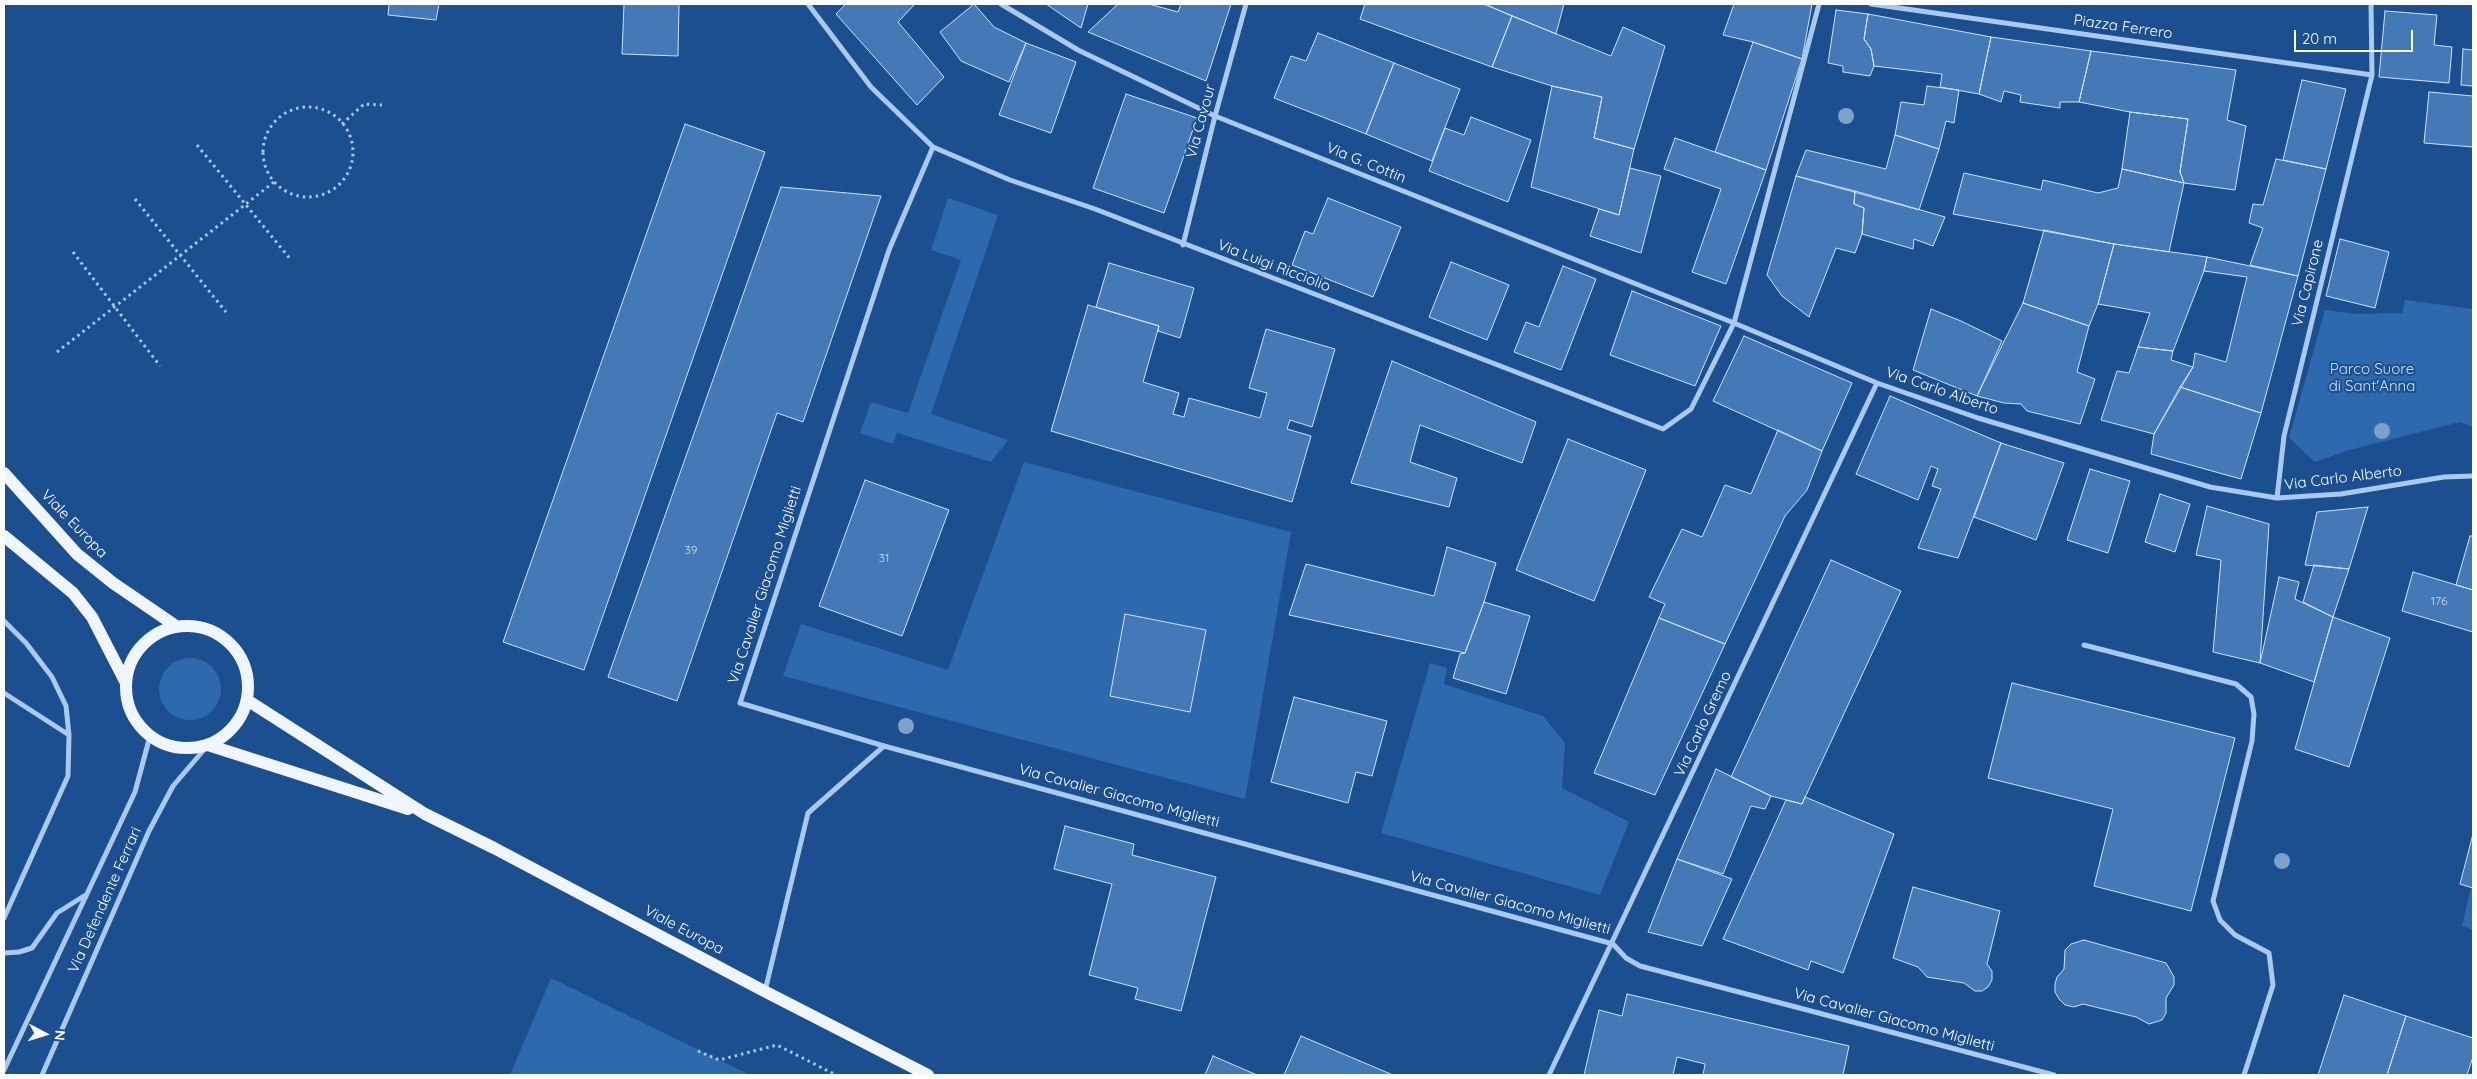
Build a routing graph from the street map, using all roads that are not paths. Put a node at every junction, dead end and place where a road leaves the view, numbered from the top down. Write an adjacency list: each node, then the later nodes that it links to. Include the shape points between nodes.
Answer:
1 (808, 4): 9 (street, Via Luigi Ricciolio, via 871,86)
2 (1001, 4): 8 (street, Via G. Cottin, via 1078,50)
3 (1246, 4): 8 (street, Via Cavour)
4 (1819, 4): 11 (street)
5 (1871, 4): 7 (street, Piazza Ferrero)
6 (2371, 4): 7 (street, Via Capirone)
7 (2372, 75): 15 (street, Via Capirone, via 2284,436)
8 (1215, 116): 10 (street, Via Cavour); 11 (street, Via G. Cottin)
9 (933, 147): 10 (street, Via Luigi Ricciolio, via 1010,180 1095,209); 26 (street, Via Cavalier Giacomo Miglietti, via 889,250 740,703)
10 (1183, 245): 11 (street, Via Luigi Ricciolio, via 1663,429 1691,409)
11 (1734, 323): 12 (street, Via Carlo Alberto)
12 (1877, 383): 15 (street, Via Carlo Alberto, via 1978,418 2210,487); 30 (street, Via Carlo Gremo)
13 (4, 473): 18 (main road, Viale Europa, via 77,554 112,583)
14 (2473, 476): 15 (street, Via Carlo Alberto, via 2444,477 2342,494)
15 (2277, 498)
16 (4, 536): 20 (main road, via 73,593 92,618)
17 (4, 621): 23 (street, via 52,677 66,706)
18 (176, 626): 20 (main road, via 157,632 141,645 130,662); 22 (main road, via 196,625 215,632 232,644 243,661 248,680)
19 (2084, 645): 38 (street, via 2236,684 2251,697 2254,714 2252,741 2213,901 2220,920 2235,935 2269,953 2273,985)
20 (126, 682): 24 (main road, via 127,703 136,721)
21 (4, 693): 23 (street)
22 (247, 700): 25 (main road, via 239,719 226,735); 27 (main road, Viale Europa)
23 (69, 735): 29 (street, via 68,776)
24 (150, 736): 25 (main road, via 165,745 188,748); 28 (street, Via Defendente Ferrari, via 134,792)
25 (208, 745): 27 (main road, Viale Europa); 34 (street, Via Defendente Ferrari, via 173,786 149,831)
26 (884, 746): 30 (street, Via Cavalier Giacomo Miglietti); 32 (street, via 808,813)
27 (425, 814): 32 (main road, Viale Europa)
28 (84, 896): 31 (street, Via Defendente Ferrari, via 57,913 32,948); 33 (street, Via Defendente Ferrari)
29 (4, 918)
30 (1613, 944): 36 (street, Via Carlo Gremo); 37 (street, Via Cavalier Giacomo Miglietti, via 1626,958 1640,966)
31 (4, 953)
32 (764, 992): 35 (main road, Viale Europa)
33 (4, 1070)
34 (42, 1075)
35 (928, 1075)
36 (1549, 1075)
37 (2054, 1075)
38 (2244, 1075)

